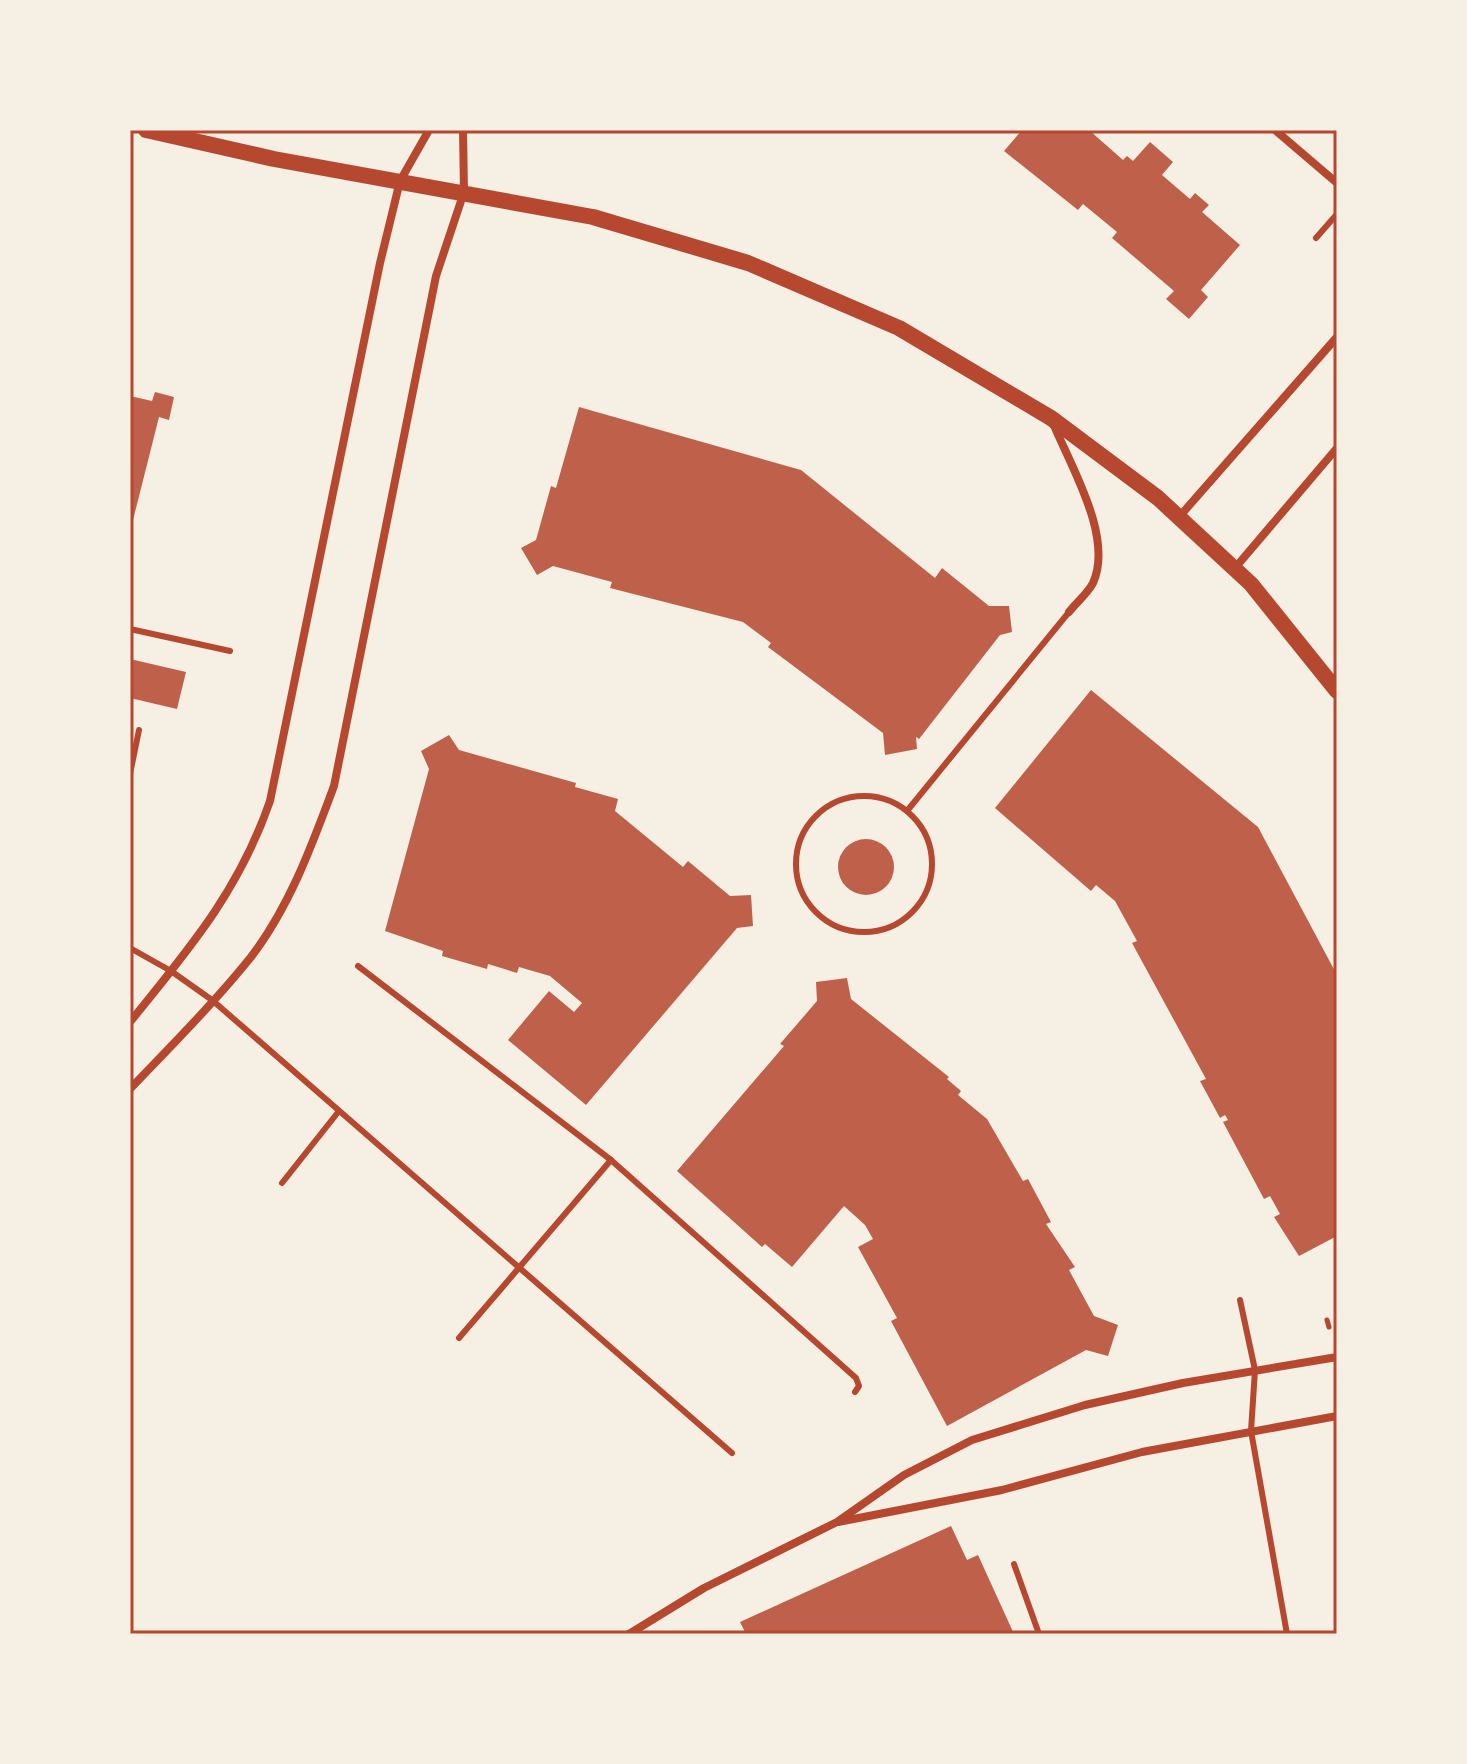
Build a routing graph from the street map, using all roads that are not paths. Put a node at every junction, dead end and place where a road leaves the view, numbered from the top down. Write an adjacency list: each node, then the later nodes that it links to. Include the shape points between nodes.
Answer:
1 (146, 130): 5 (main road)
2 (429, 130): 5 (street)
3 (463, 130): 7 (street)
4 (1275, 130): 6 (street)
5 (400, 181): 7 (main road); 24 (street, via 270,801 253,852)
6 (1337, 183)
7 (464, 192): 11 (main road, via 593,217 748,263 899,328); 25 (street, via 436,276 334,786 309,856 284,905 252,955)
8 (1337, 214): 9 (lane)
9 (1316, 238)
10 (1337, 337): 13 (street)
11 (1051, 418): 13 (main road); 15 (street, via 1099,546 1093,582)
12 (1337, 448): 14 (street)
13 (1179, 517): 14 (main road)
14 (1235, 569): 18 (main road)
15 (1069, 612): 21 (lane)
16 (130, 629): 17 (lane)
17 (230, 651)
18 (1337, 691)
19 (139, 730): 20 (lane)
20 (130, 774)
21 (907, 811): 21 (lane, via 892,802 857,796 837,801 806,828 798,848 799,884 828,922 861,932 881,930 916,908 927,890 931,849)
22 (130, 948): 24 (lane)
23 (358, 966): 29 (lane)
24 (171, 971): 25 (lane); 26 (street)
25 (212, 1000): 27 (street); 28 (lane)
26 (130, 1022)
27 (130, 1089)
28 (339, 1111): 30 (lane); 31 (lane)
29 (611, 1160): 31 (lane); 36 (lane, via 856,1378)
30 (282, 1183)
31 (520, 1267): 33 (lane); 39 (lane)
32 (1240, 1300): 35 (lane)
33 (459, 1338)
34 (1337, 1357): 35 (street)
35 (1255, 1370): 38 (lane); 40 (street, via 1085,1405 972,1440 904,1475)
36 (855, 1392)
37 (1337, 1416): 38 (street)
38 (1251, 1431): 40 (street, via 1142,1452 1002,1490); 44 (lane)
39 (732, 1453)
40 (837, 1522): 42 (street, via 704,1588)
41 (1014, 1564): 43 (lane)
42 (629, 1634)
43 (1039, 1634)
44 (1287, 1634)

